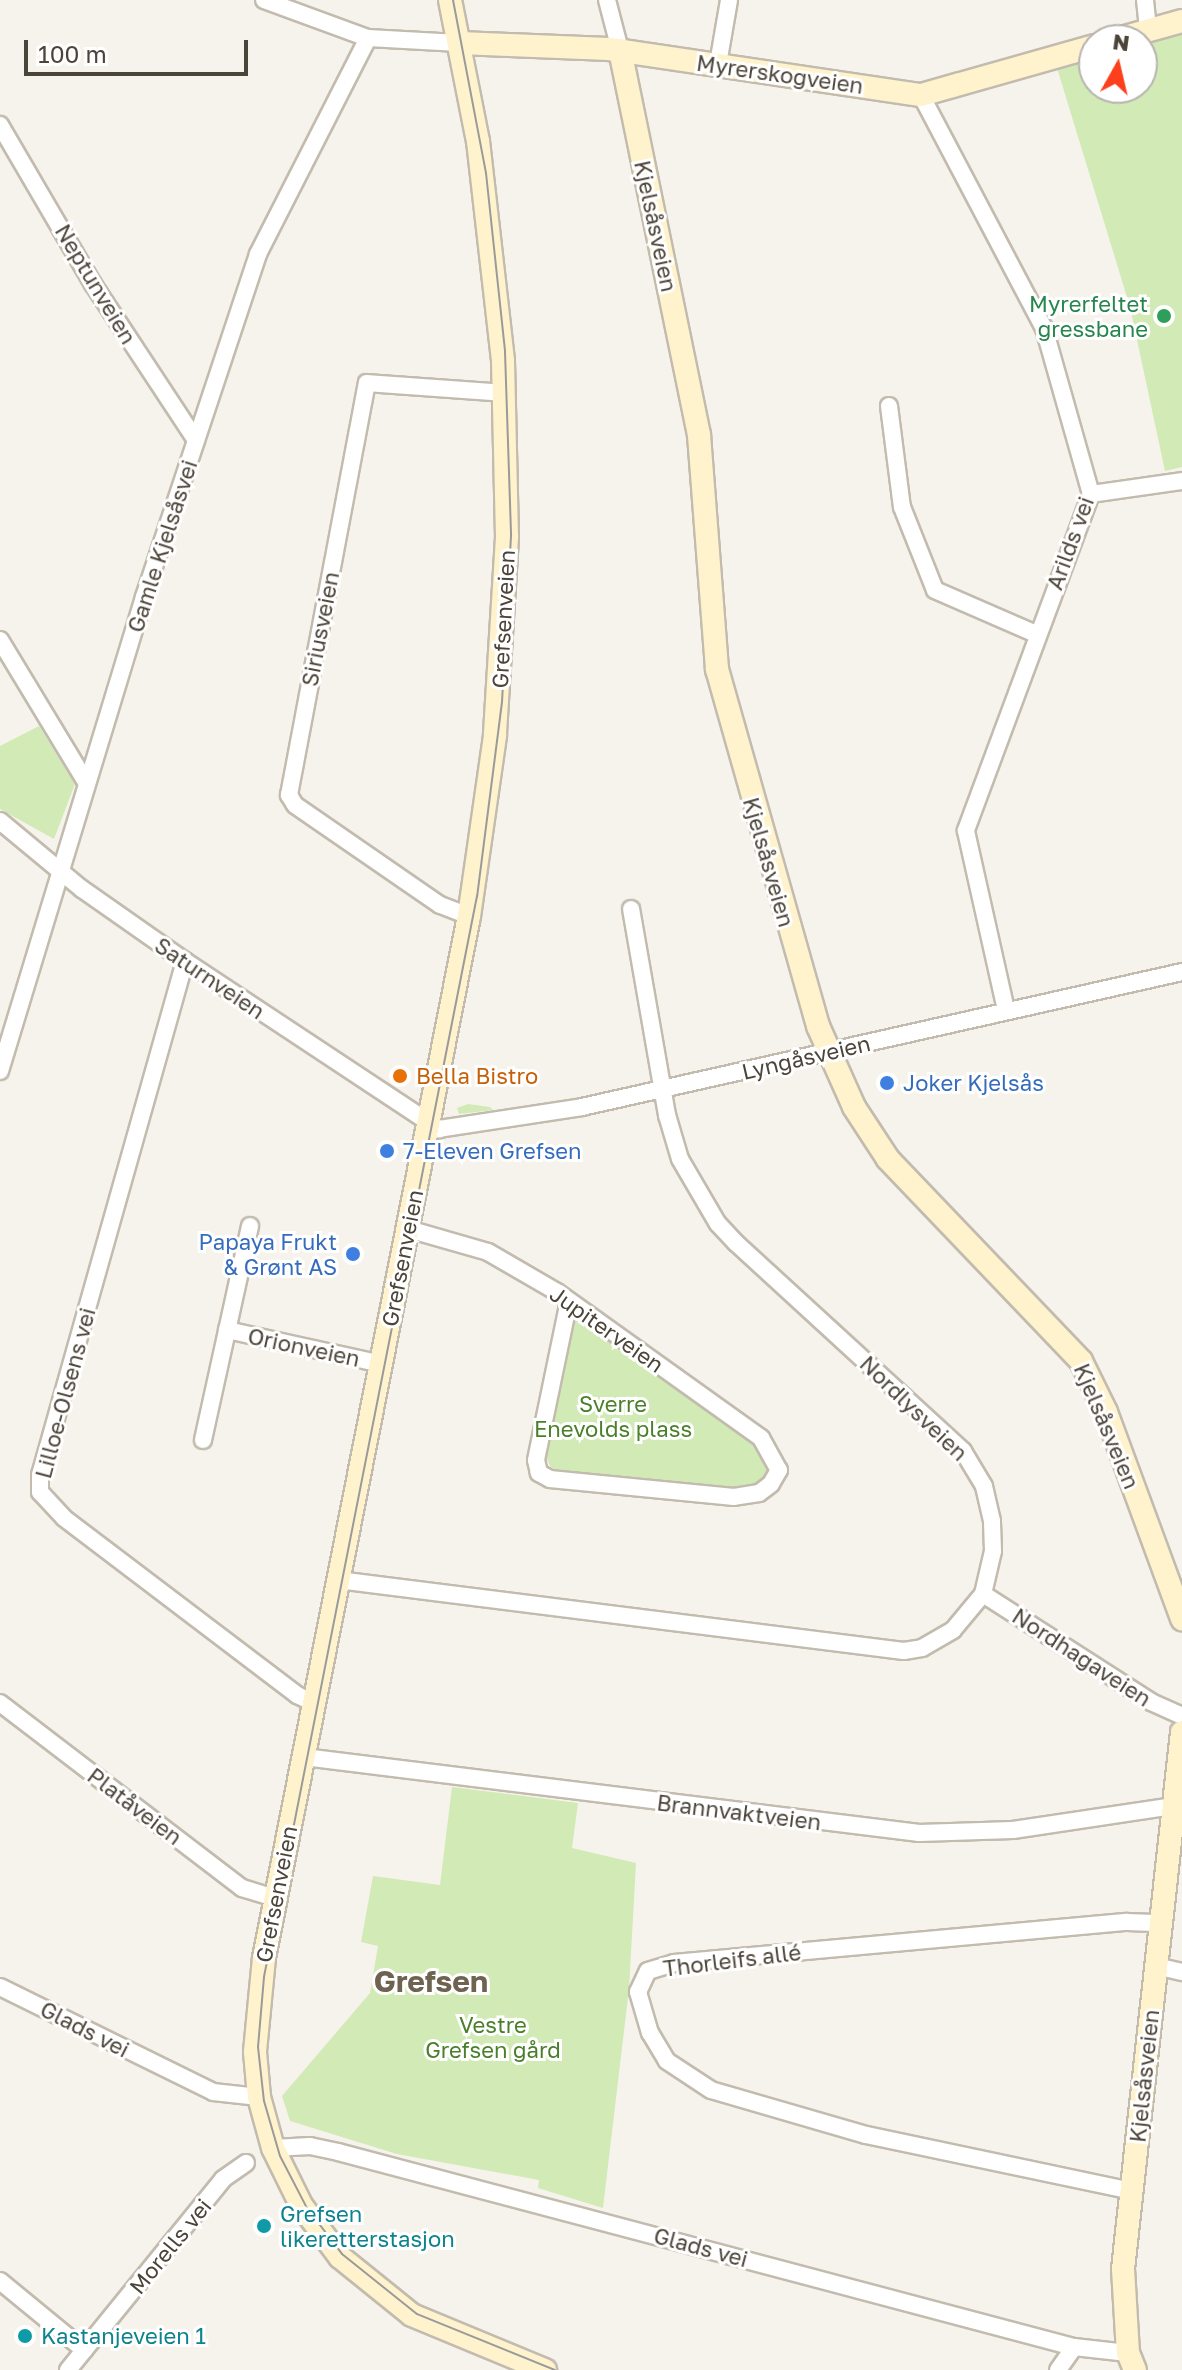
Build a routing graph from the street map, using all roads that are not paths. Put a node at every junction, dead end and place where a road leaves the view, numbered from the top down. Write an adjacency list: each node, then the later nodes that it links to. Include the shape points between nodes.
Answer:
1 (264, 0): 9 (street)
2 (450, 0): 10 (street, Grefsenveien)
3 (607, 0): 11 (street, Kjelsåsveien)
4 (729, 0): 13 (street)
5 (1145, 0): 7 (street)
6 (1182, 21): 8 (street)
7 (1147, 24)
8 (1158, 28)
9 (368, 38): 10 (street); 18 (street, Gamle Kjelsåsvei, via 258,254)
10 (459, 43): 11 (street, Myrerskogveien); 16 (street, Grefsenveien, via 486,200)
11 (620, 50): 13 (street, Myrerskogveien); 31 (street, Kjelsåsveien, via 699,435 717,669 758,826)
12 (1078, 51): 14 (street, Myrerskogveien)
13 (718, 64): 14 (street, Myrerskogveien)
14 (921, 95): 20 (street, Arilds vei, via 1044,328)
15 (0, 125): 18 (street, Neptunveien, via 93,284)
16 (505, 393): 27 (street, Grefsenveien, via 503,642 489,794); 27 (street, Siriusveien, via 367,383 289,795 295,805 440,905)
17 (889, 406): 21 (street, via 902,507 935,590)
18 (196, 440): 23 (street, Gamle Kjelsåsvei)
19 (1182, 481): 20 (street)
20 (1091, 494): 21 (street, Arilds vei)
21 (1036, 634): 30 (street, Arilds vei, via 966,831)
22 (0, 640): 23 (street)
23 (86, 782): 25 (street, Gamle Kjelsåsvei)
24 (0, 821): 25 (street, Saturnveien)
25 (61, 871): 28 (street, Saturnveien); 32 (street, Gamle Kjelsåsvei)
26 (631, 909): 33 (street, Nordlysveien)
27 (469, 916): 34 (street, Grefsenveien)
28 (185, 961): 34 (street, Saturnveien); 45 (street, Lilloe-Olsens vei, via 40,1475 40,1492 64,1518)
29 (1182, 972): 30 (street, Lyngåsveien)
30 (1006, 1010): 31 (street, Lyngåsveien)
31 (828, 1052): 33 (street, Lyngåsveien); 43 (street, Kjelsåsveien, via 854,1107 902,1176 1081,1361 1106,1412)
32 (0, 1071)
33 (663, 1089): 34 (street, Lyngåsveien, via 464,1126); 42 (street, Nordlysveien, via 675,1147 718,1224 954,1440 973,1465 992,1521 993,1551)
34 (428, 1126): 36 (street, Grefsenveien)
35 (250, 1226): 38 (street, Orionveien)
36 (408, 1229): 37 (street, Jupiterveien, via 488,1252); 39 (street, Grefsenveien)
37 (569, 1301): 37 (street, Jupiterveien, via 748,1428 771,1450 779,1470 759,1493 734,1497 550,1479 539,1473 536,1460)
38 (227, 1330): 39 (street, Orionveien); 40 (street, Orionveien)
39 (381, 1364): 41 (street, Grefsenveien)
40 (203, 1440)
41 (338, 1580): 42 (street, Nordlysveien, via 904,1651 922,1648 953,1630); 45 (street, Grefsenveien)
42 (983, 1594): 46 (street, Nordhagaveien, via 1160,1708)
43 (1182, 1619)
44 (0, 1703): 50 (street, Platåveien, via 242,1888)
45 (314, 1703): 48 (street, Grefsenveien)
46 (1182, 1716)
47 (1182, 1732): 49 (street, Kjelsåsveien)
48 (304, 1757): 49 (street, Brannvaktveien, via 919,1833 1013,1830); 50 (street, Grefsenveien)
49 (1174, 1806): 51 (street, Kjelsåsveien)
50 (275, 1898): 55 (street, Grefsenveien, via 255,2011)
51 (1162, 1923): 52 (street, Kjelsåsveien); 58 (street, Thorleifs allé, via 674,1963 648,1971 639,1982 643,2017 656,2046 667,2061 711,2090 866,2135)
52 (1156, 1966): 53 (street); 58 (street, Kjelsåsveien)
53 (1182, 1972)
54 (0, 1987): 55 (street, Glads vei, via 213,2092)
55 (259, 2097): 56 (street, Grefsenveien)
56 (273, 2148): 60 (street, Glads vei, via 310,2146 338,2152); 64 (street, Grefsenveien, via 317,2230 379,2292 443,2331)
57 (246, 2163): 61 (street, Morells vei, via 223,2179)
58 (1132, 2191): 62 (street, Kjelsåsveien, via 1123,2269)
59 (0, 2281): 61 (street)
60 (1074, 2347): 62 (street, Glads vei); 65 (street)
61 (84, 2350): 63 (street, Morells vei)
62 (1132, 2362)
63 (68, 2370)
64 (545, 2370)
65 (1058, 2370)

